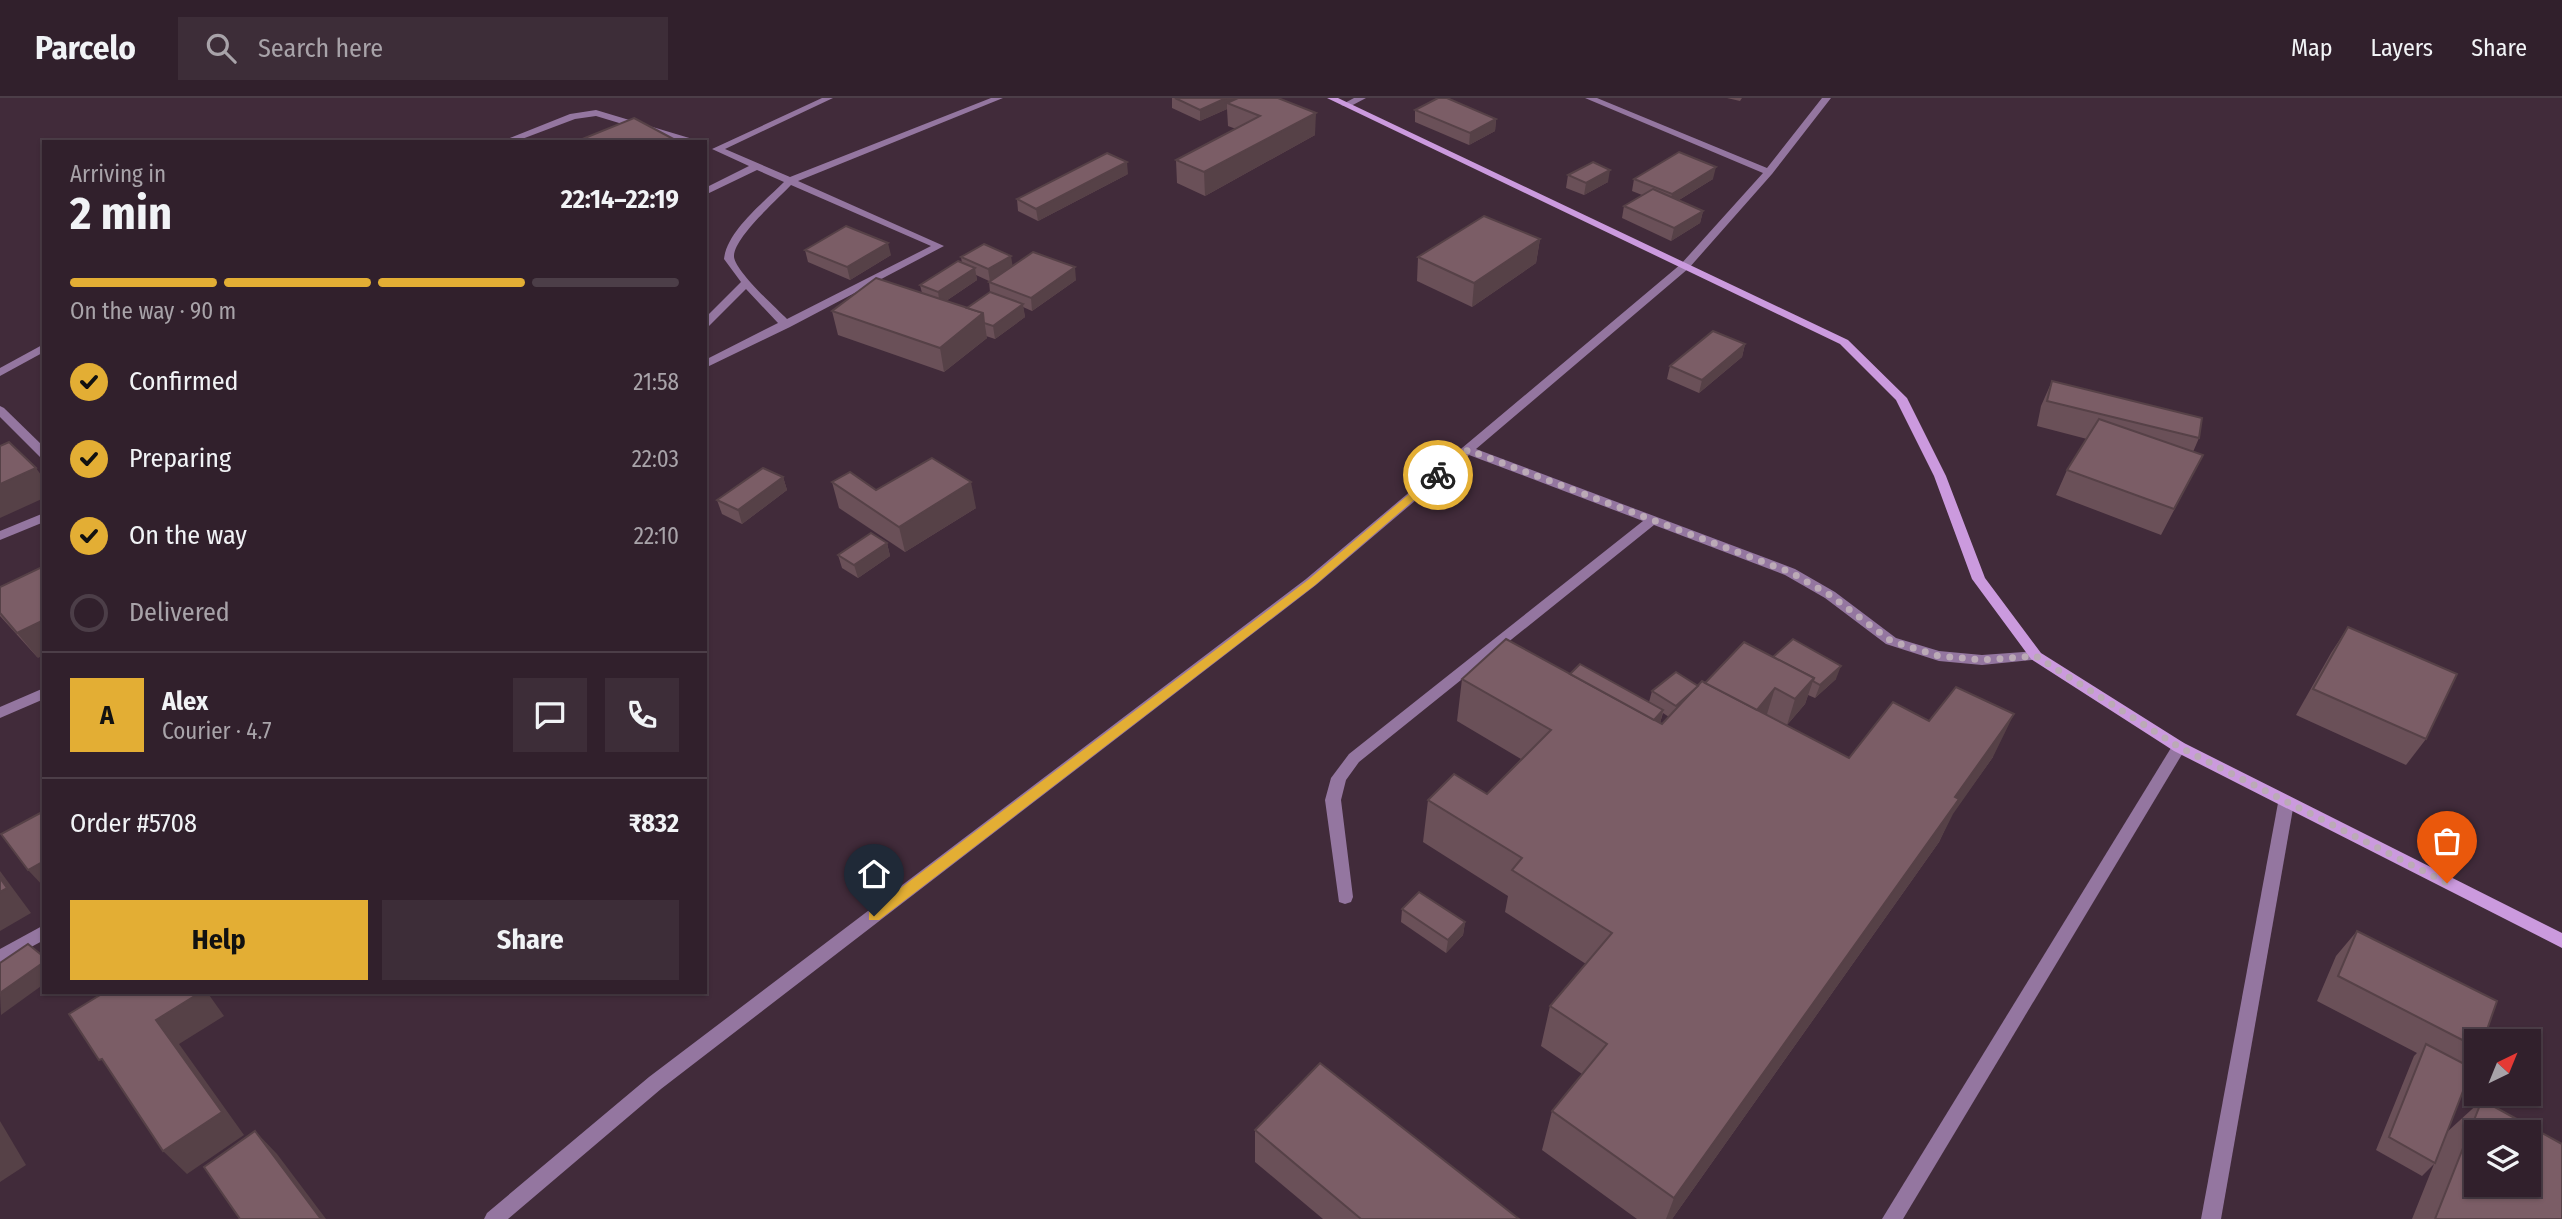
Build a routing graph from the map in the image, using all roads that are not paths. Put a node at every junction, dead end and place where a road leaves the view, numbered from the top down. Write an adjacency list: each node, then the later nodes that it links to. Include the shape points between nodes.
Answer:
1 (829, 98): 11 (street)
2 (999, 98): 14 (street)
3 (1331, 98): 7 (street)
4 (1362, 98): 7 (street)
5 (1589, 98): 13 (street)
6 (1827, 98): 13 (street)
7 (1346, 105): 16 (street)
8 (510, 140): 9 (street, via 573,116 596,113)
9 (686, 140)
10 (707, 146): 11 (street)
11 (717, 149): 12 (street)
12 (757, 166): 14 (street); 15 (street)
13 (1769, 172): 16 (street)
14 (790, 181): 17 (street, via 738,235 730,250 729,258); 19 (street, via 939,246)
15 (707, 191)
16 (1685, 266): 24 (street); 29 (street, via 1844,342 1901,398 1940,476 1979,579)
17 (747, 282): 18 (street); 19 (street)
18 (707, 322)
19 (786, 325): 21 (street)
20 (42, 348): 22 (street)
21 (707, 364)
22 (0, 373)
23 (0, 411): 25 (street)
24 (1468, 450): 27 (street); 38 (street, via 1311,582 655,1083)
25 (42, 452)
26 (42, 518): 28 (street)
27 (1653, 519): 29 (street, via 1790,572 1830,595 1891,641 1939,656 1982,660); 34 (street, via 1354,758 1339,778 1333,800)
28 (0, 536)
29 (2036, 656): 32 (street)
30 (42, 694): 31 (street)
31 (3, 706)
32 (2179, 747): 33 (street); 39 (street)
33 (2286, 803): 36 (street); 40 (street)
34 (1345, 897)
35 (42, 933): 37 (street)
36 (2562, 941)
37 (0, 957)
38 (494, 1219)
39 (1892, 1219)
40 (2211, 1219)

